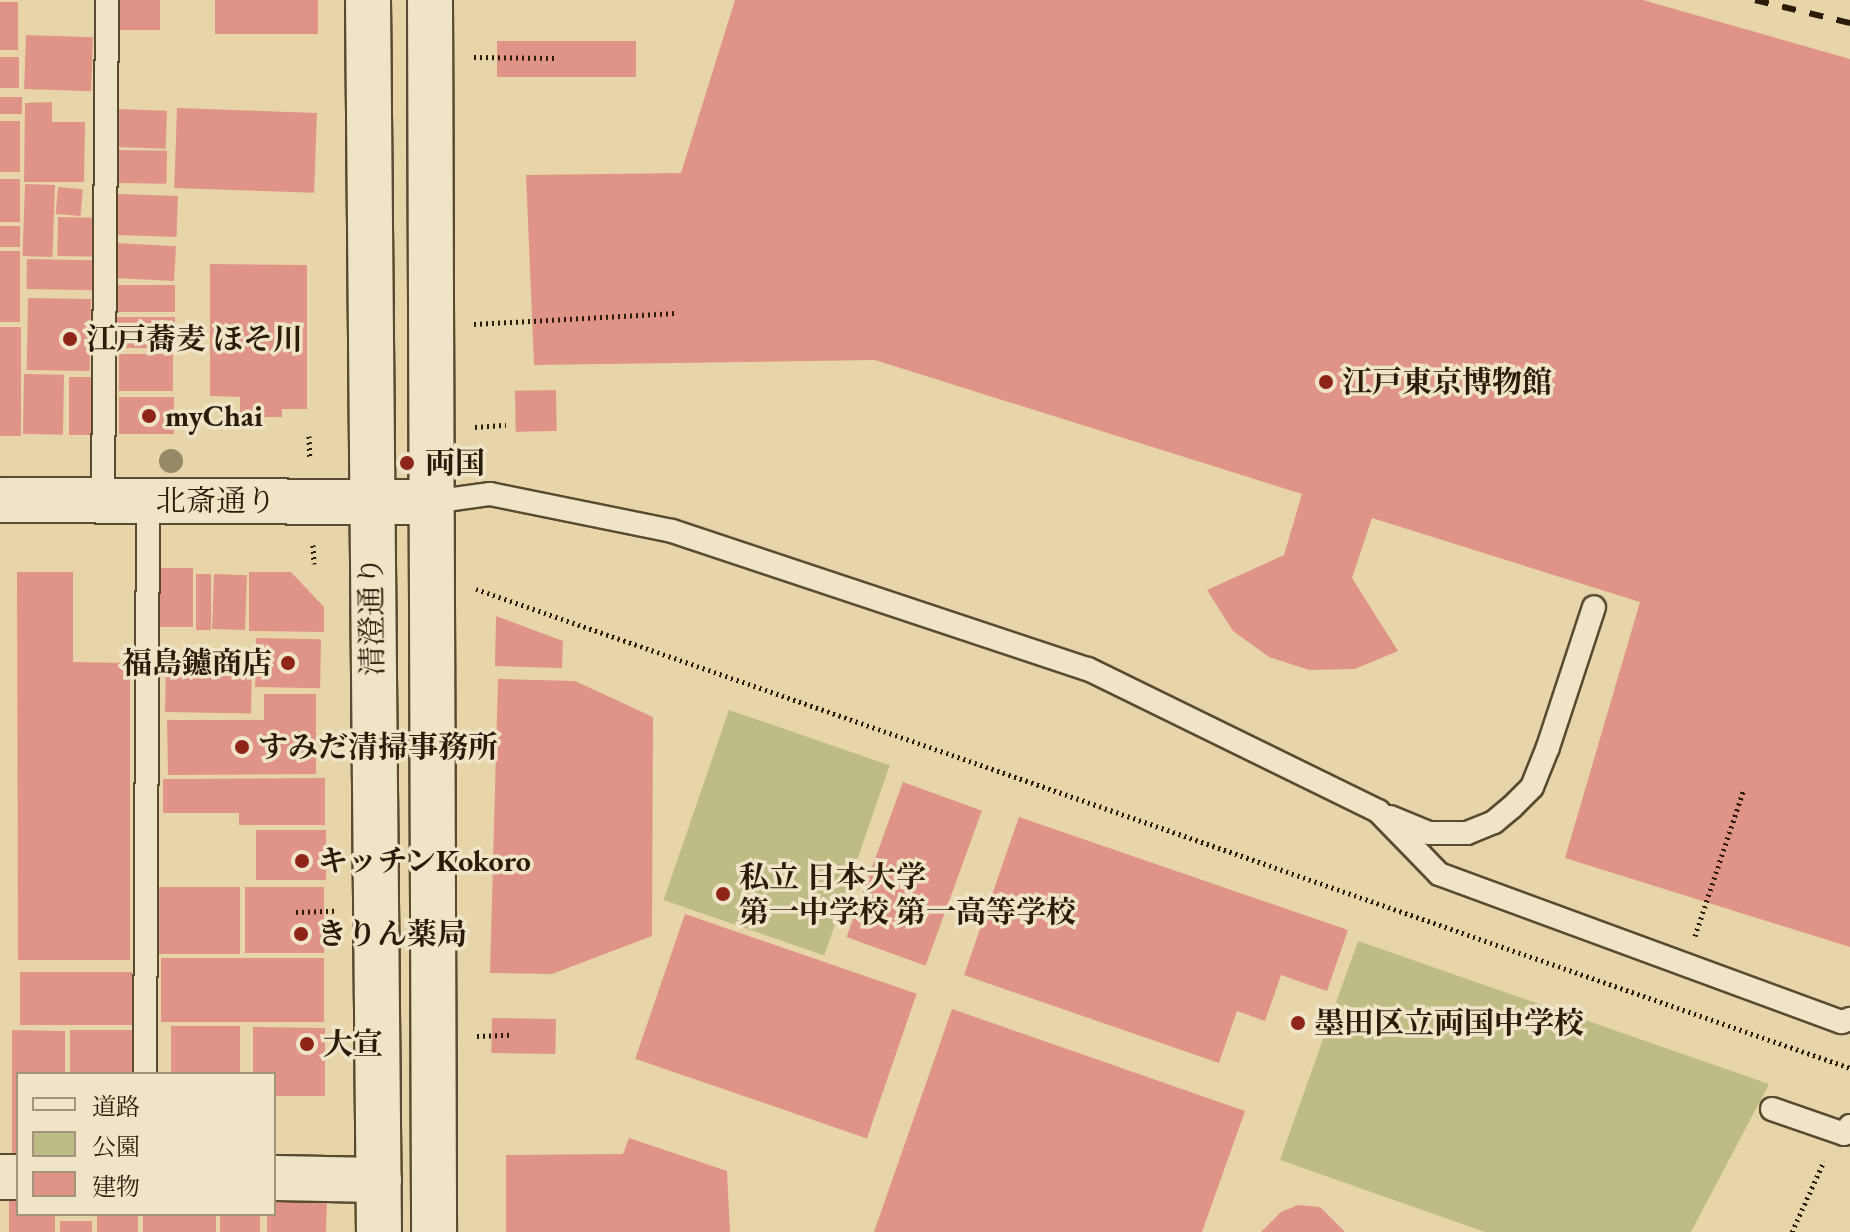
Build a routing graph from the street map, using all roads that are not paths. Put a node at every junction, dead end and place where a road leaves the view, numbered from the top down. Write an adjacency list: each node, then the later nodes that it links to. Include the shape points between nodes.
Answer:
1 (107, 0): 5 (lane)
2 (368, 0): 7 (main road, 清澄通り)
3 (430, 0): 8 (main road, 清澄通り)
4 (0, 500): 5 (main road, 北斎通り)
5 (103, 500): 6 (main road, 北斎通り)
6 (148, 500): 7 (main road, 北斎通り); 12 (lane)
7 (370, 502): 8 (main road, 北斎通り); 16 (main road, 清澄通り)
8 (432, 502): 10 (lane, via 490,494 672,531 792,570 1088,669); 18 (main road, 清澄通り)
9 (1594, 607): 10 (lane, via 1532,787 1512,807 1467,833 1429,833)
10 (1378, 811): 11 (lane, via 1439,874)
11 (1847, 1025)
12 (145, 1072)
13 (1772, 1109): 14 (lane)
14 (1847, 1130)
15 (276, 1178): 16 (main road)
16 (379, 1180): 17 (main road, 清澄通り)
17 (379, 1232)
18 (434, 1232)

